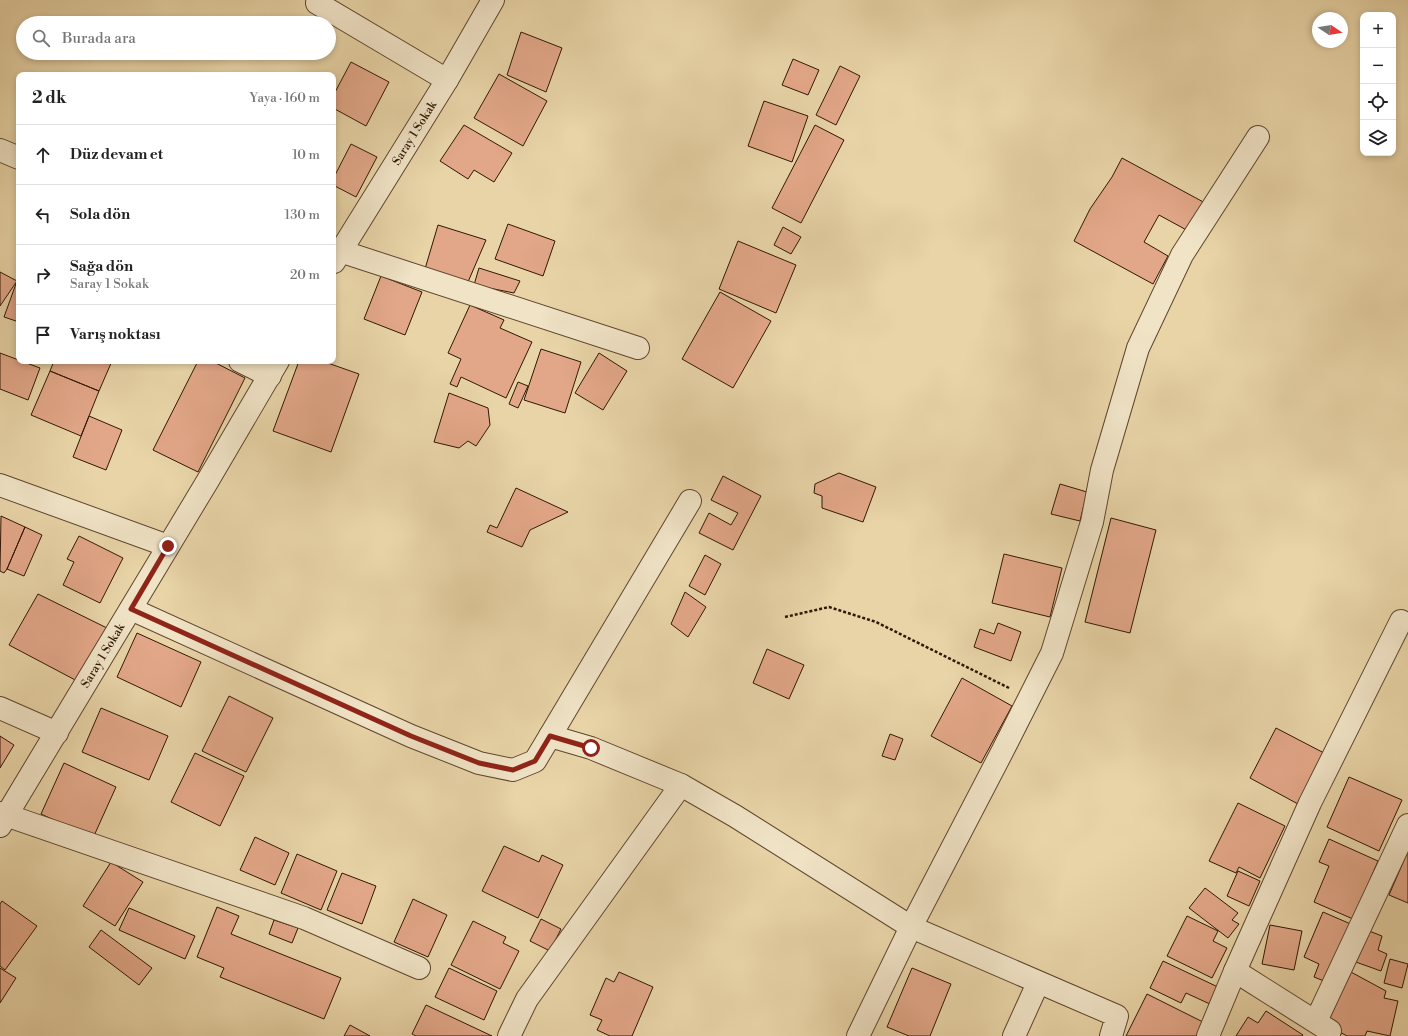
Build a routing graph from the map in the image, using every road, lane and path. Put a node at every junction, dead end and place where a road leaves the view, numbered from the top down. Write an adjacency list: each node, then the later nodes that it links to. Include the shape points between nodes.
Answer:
1 (492, 0): 3 (street, Saray 1 Sokak)
2 (317, 3): 3 (street)
3 (447, 80): 7 (street, Saray 1 Sokak)
4 (1258, 137): 17 (street, via 1182,255 1138,348 1102,470 1092,522 1052,653)
5 (0, 150): 6 (street)
6 (16, 157)
7 (337, 257): 8 (street)
8 (638, 348)
9 (253, 364): 10 (street)
10 (274, 369): 13 (street, Saray 1 Sokak)
11 (0, 485): 13 (street)
12 (690, 501): 20 (street)
13 (168, 546): 14 (street, Saray 1 Sokak)
14 (131, 609): 19 (street, Saray 1 Sokak); 20 (street, via 411,736 479,763 513,770 535,761)
15 (785, 617): 17 (path, via 829,607 876,622)
16 (1401, 621): 26 (street, via 1310,803)
17 (1030, 698): 24 (street)
18 (0, 708): 19 (street)
19 (57, 732): 22 (street, Saray 1 Sokak)
20 (550, 736): 21 (street, via 591,748)
21 (681, 785): 24 (street); 28 (street, via 527,999)
22 (2, 818): 25 (street, via 304,918)
23 (1408, 824): 26 (street, via 1323,1026)
24 (911, 927): 27 (street); 29 (street)
25 (419, 968)
26 (1235, 971): 32 (street)
27 (1038, 983): 30 (street); 31 (street, via 1117,1016)
28 (509, 1036)
29 (858, 1036)
30 (1014, 1036)
31 (1111, 1036)
32 (1208, 1036)

